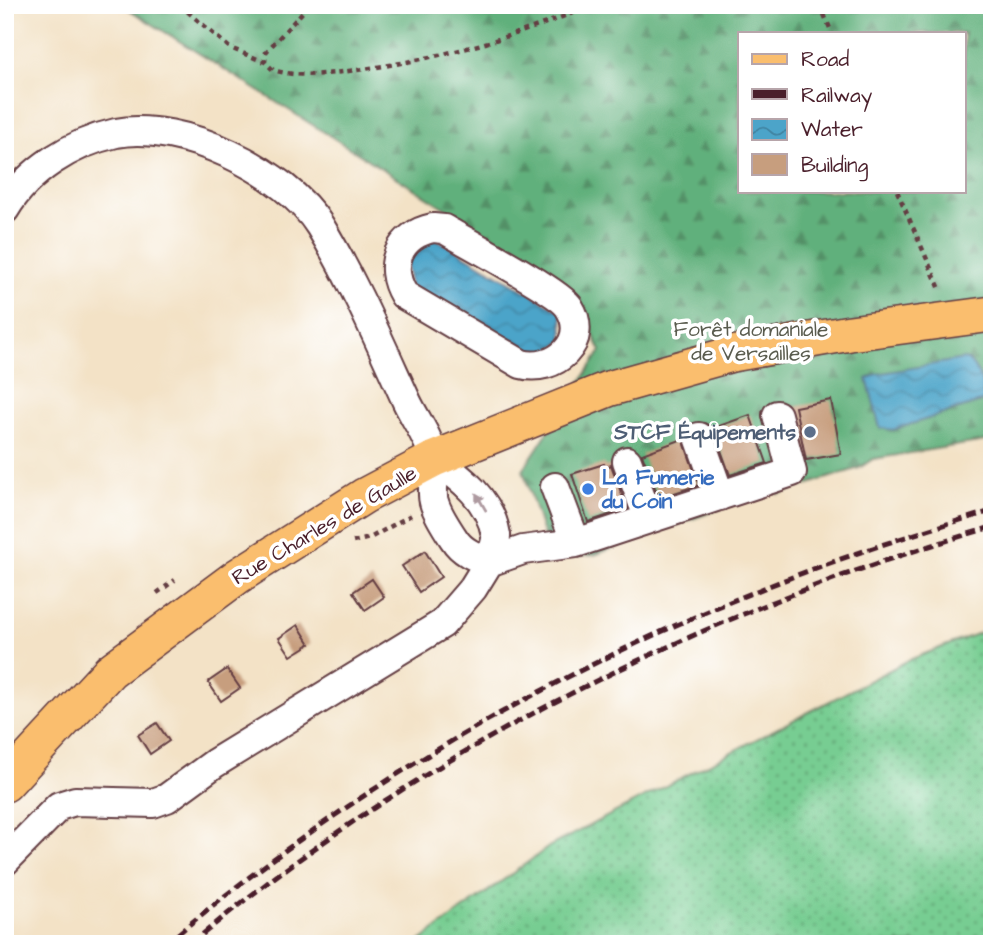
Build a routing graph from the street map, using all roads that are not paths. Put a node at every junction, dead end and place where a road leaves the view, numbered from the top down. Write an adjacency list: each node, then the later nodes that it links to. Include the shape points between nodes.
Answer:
1 (5, 209): 4 (lane, via 30,178 87,142 118,133 182,138 263,172 293,195 318,224)
2 (404, 295): 2 (lane, via 521,365 543,367 564,356 574,335 573,315 563,300 444,229 411,236 397,253 395,275); 4 (lane)
3 (991, 317): 7 (main road, Rue Charles de Gaulle, via 953,318 732,354 608,389)
4 (370, 318): 7 (lane)
5 (777, 415): 10 (lane, via 792,472)
6 (699, 437): 10 (lane)
7 (435, 459): 13 (lane, via 434,502 455,541); 13 (lane, one-way to 7, via 497,537 489,517 470,483); 14 (main road, Rue Charles de Gaulle, via 364,496 238,576 110,671)
8 (627, 461): 11 (lane)
9 (555, 487): 12 (lane)
10 (720, 496): 11 (lane)
11 (649, 519): 12 (lane)
12 (576, 543): 13 (lane, via 523,550)
13 (489, 562): 15 (lane, via 442,624 215,763 167,798 153,803 75,801 59,806)
14 (5, 785)
15 (5, 861)

